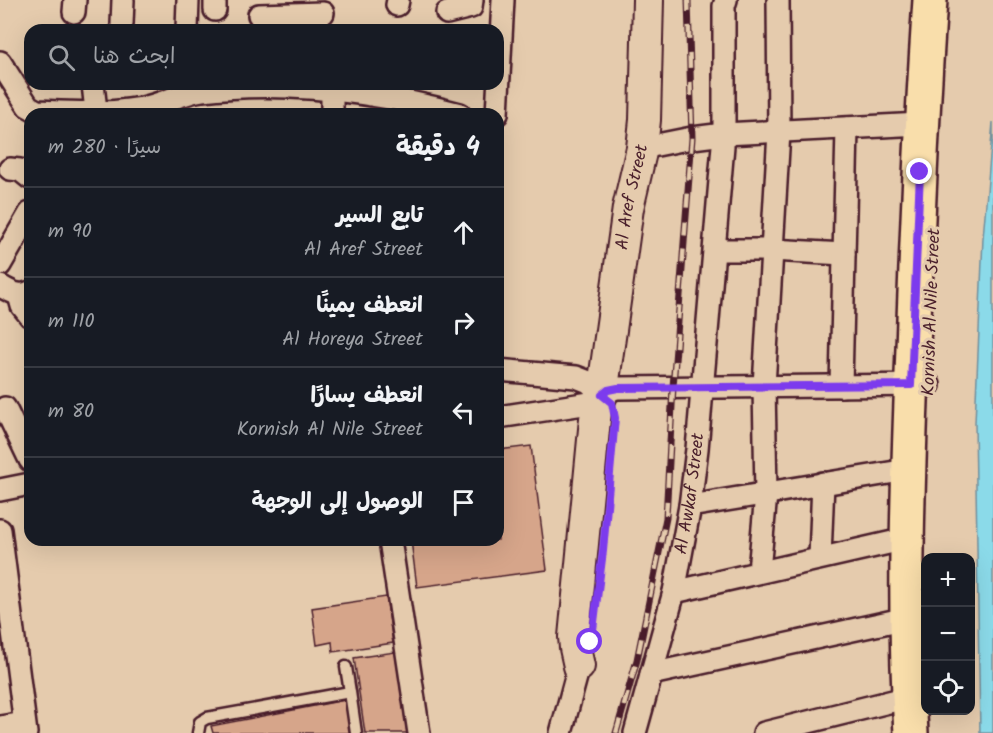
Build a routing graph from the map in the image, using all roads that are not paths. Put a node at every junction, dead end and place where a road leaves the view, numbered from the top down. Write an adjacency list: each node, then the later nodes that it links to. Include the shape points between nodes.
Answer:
1 (123, 0): 13 (street)
2 (188, 0): 14 (street)
3 (472, 0): 10 (street, via 468,9)
4 (503, 0): 15 (street)
5 (648, 0): 34 (street, Al Aref Street)
6 (726, 0): 33 (street, Al Awkaf Street)
7 (778, 0): 32 (street)
8 (930, 0): 30 (main road, Kornish Al Nile Street)
9 (946, 0): 45 (main road, Kornish Al Nile Street)
10 (447, 13)
11 (323, 14): 12 (street)
12 (259, 15)
13 (122, 24)
14 (187, 24)
15 (502, 24)
16 (0, 62): 24 (street)
17 (94, 90): 25 (street)
18 (232, 90): 23 (street)
19 (323, 90): 27 (street)
20 (383, 90): 22 (street)
21 (498, 90): 29 (street)
22 (399, 91): 28 (street)
23 (177, 98): 26 (street)
24 (31, 108)
25 (96, 108)
26 (144, 108)
27 (330, 108)
28 (444, 108)
29 (497, 108)
30 (921, 124): 31 (street); 45 (main road, Kornish Al Nile Street)
31 (847, 128): 32 (street); 41 (street)
32 (779, 132): 33 (street); 39 (street)
33 (724, 134): 34 (street); 38 (street, Al Awkaf Street)
34 (642, 148): 49 (street, Al Aref Street, via 628,208)
35 (10, 169): 36 (street)
36 (24, 173)
37 (24, 221): 40 (street)
38 (715, 250): 39 (street); 48 (street, Al Awkaf Street)
39 (771, 250): 41 (street); 46 (street)
40 (3, 251)
41 (844, 254): 47 (street)
42 (16, 291): 43 (street)
43 (24, 308)
44 (504, 371): 49 (street, via 576,377 589,382)
45 (920, 385): 47 (street); 53 (main road, Kornish Al Nile Street); 66 (main road, Kornish Al Nile Street, via 924,508)
46 (764, 386): 47 (street); 48 (street); 57 (street)
47 (841, 386)
48 (703, 387): 49 (street, via 618,388); 58 (street, Al Awkaf Street)
49 (602, 395): 51 (street, via 590,403); 67 (street, Al Aref Street, via 595,419 574,637)
50 (4, 408): 52 (street)
51 (504, 416)
52 (24, 448)
53 (907, 470): 54 (street); 60 (main road, Kornish Al Nile Street)
54 (823, 483): 57 (street); 62 (street)
55 (24, 485): 56 (street)
56 (0, 490)
57 (766, 494): 58 (street); 63 (street)
58 (690, 506): 64 (street, Al Awkaf Street)
59 (0, 530): 65 (street)
60 (906, 539): 62 (street); 66 (main road, Kornish Al Nile Street)
61 (391, 546): 76 (street)
62 (820, 557): 63 (street)
63 (759, 571): 64 (street)
64 (674, 592): 69 (street, Al Awkaf Street)
65 (5, 618): 73 (street)
66 (916, 621): 69 (street); 71 (main road, Kornish Al Nile Street)
67 (579, 666): 77 (street, Al Aref Street)
68 (346, 667): 70 (lane)
69 (651, 674): 78 (street, Al Awkaf Street)
70 (350, 692): 74 (lane, via 207,718 200,722); 75 (lane)
71 (918, 704): 79 (street); 80 (main road, Kornish Al Nile Street); 81 (main road, Kornish Al Nile Street)
72 (0, 727): 73 (street)
73 (25, 728)
74 (198, 733)
75 (356, 733)
76 (419, 733)
77 (561, 733)
78 (635, 733)
79 (764, 733)
80 (911, 733)
81 (929, 733)

